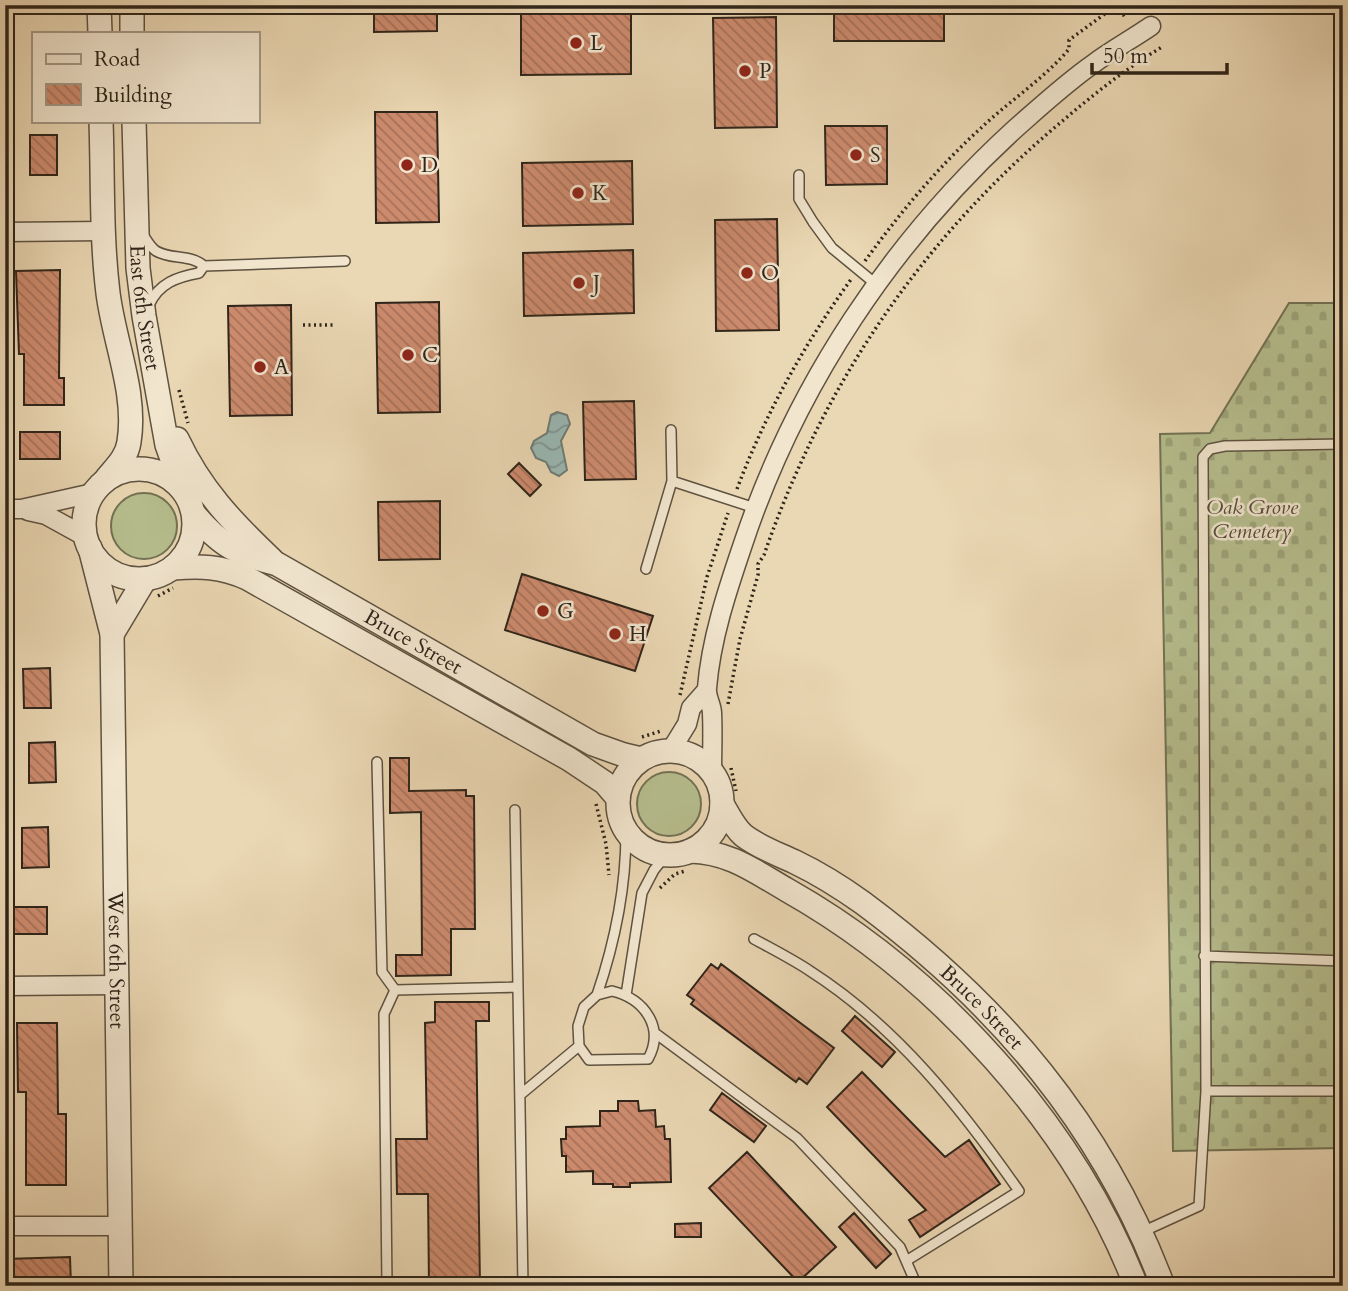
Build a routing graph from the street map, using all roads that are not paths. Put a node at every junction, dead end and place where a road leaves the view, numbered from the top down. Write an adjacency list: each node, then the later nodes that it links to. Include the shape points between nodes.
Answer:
1 (99, 5): 4 (street)
2 (131, 5): 5 (street)
3 (1151, 26): 14 (street, via 1092,65 981,160)
4 (100, 32)
5 (132, 32)
6 (102, 122): 10 (street, East 6th Street)
7 (134, 122): 9 (street, East 6th Street)
8 (799, 175): 14 (lane, via 799,199 813,222 832,247)
9 (136, 226): 13 (lane, via 154,250); 15 (street, East 6th Street)
10 (104, 231): 11 (street); 20 (street, East 6th Street, via 108,294 128,390 130,423 124,457)
11 (5, 232)
12 (345, 261): 13 (lane)
13 (204, 265): 15 (lane, via 199,273 169,281 154,295)
14 (877, 285): 22 (street, via 810,390)
15 (144, 316): 16 (street, East 6th Street)
16 (168, 389): 21 (street, East 6th Street, via 167,445); 26 (street, via 177,440 200,482 239,529)
17 (671, 430): 19 (lane)
18 (1343, 444): 43 (lane, via 1225,446 1210,449 1203,457)
19 (672, 481): 22 (lane); 27 (lane)
20 (100, 486): 21 (street, via 134,468 167,476); 23 (street); 25 (street, via 85,514)
21 (183, 490): 24 (street)
22 (755, 508): 31 (street, via 723,605)
23 (13, 509): 25 (street, via 46,515)
24 (194, 514): 26 (street, Bruce Street, via 223,545); 28 (street, via 191,544)
25 (88, 543): 29 (street, via 99,562); 30 (street, West 6th Street)
26 (277, 564): 32 (street, Bruce Street, via 593,744 624,755)
27 (646, 569)
28 (173, 578): 29 (street, via 160,575); 36 (street, Bruce Street, via 214,566 247,578 569,759 605,783)
29 (151, 588): 30 (street)
30 (112, 634): 45 (street, West 6th Street)
31 (706, 691): 33 (street, via 691,708); 35 (street)
32 (639, 748): 33 (street, via 651,754); 36 (street)
33 (671, 750): 35 (street)
34 (377, 762): 48 (lane, via 382,972)
35 (721, 768): 37 (street, via 718,782)
36 (617, 797): 39 (street)
37 (731, 802): 41 (street); 59 (street, Bruce Street, via 743,834 859,901 913,941 1004,1027 1062,1098)
38 (515, 810): 47 (lane)
39 (626, 832): 40 (street, via 643,848); 49 (lane, via 623,889)
40 (666, 855): 41 (street); 50 (lane, via 642,893)
41 (689, 861): 56 (street, Bruce Street, via 710,852 747,865 819,907 877,949 1001,1066)
42 (754, 939): 60 (lane, via 811,971 875,1020 975,1127 1019,1191)
43 (1204, 956): 44 (lane); 53 (lane)
44 (1343, 961)
45 (117, 985): 46 (street); 58 (street, West 6th Street)
46 (5, 986)
47 (518, 987): 48 (lane); 55 (lane)
48 (395, 990): 62 (lane, via 384,1014)
49 (597, 995): 50 (lane, via 612,991); 52 (lane, via 584,1007 578,1026)
50 (626, 995): 51 (lane, via 647,1014)
51 (655, 1033): 52 (lane, via 648,1059 589,1060); 60 (lane, via 797,1138 900,1247)
52 (579, 1046): 55 (lane)
53 (1206, 1091): 54 (lane); 59 (lane, via 1199,1206)
54 (1343, 1091)
55 (520, 1095): 63 (lane)
56 (1075, 1167): 59 (street, via 1086,1168 1121,1226 1129,1232); 65 (street, Bruce Street)
57 (5, 1226): 58 (street)
58 (120, 1226): 61 (street, West 6th Street)
59 (1142, 1232): 66 (street, via 1136,1260); 67 (street, Bruce Street)
60 (906, 1261): 64 (lane)
61 (121, 1286)
62 (387, 1286)
63 (523, 1286)
64 (917, 1286)
65 (1136, 1286)
66 (1145, 1286)
67 (1163, 1286)

